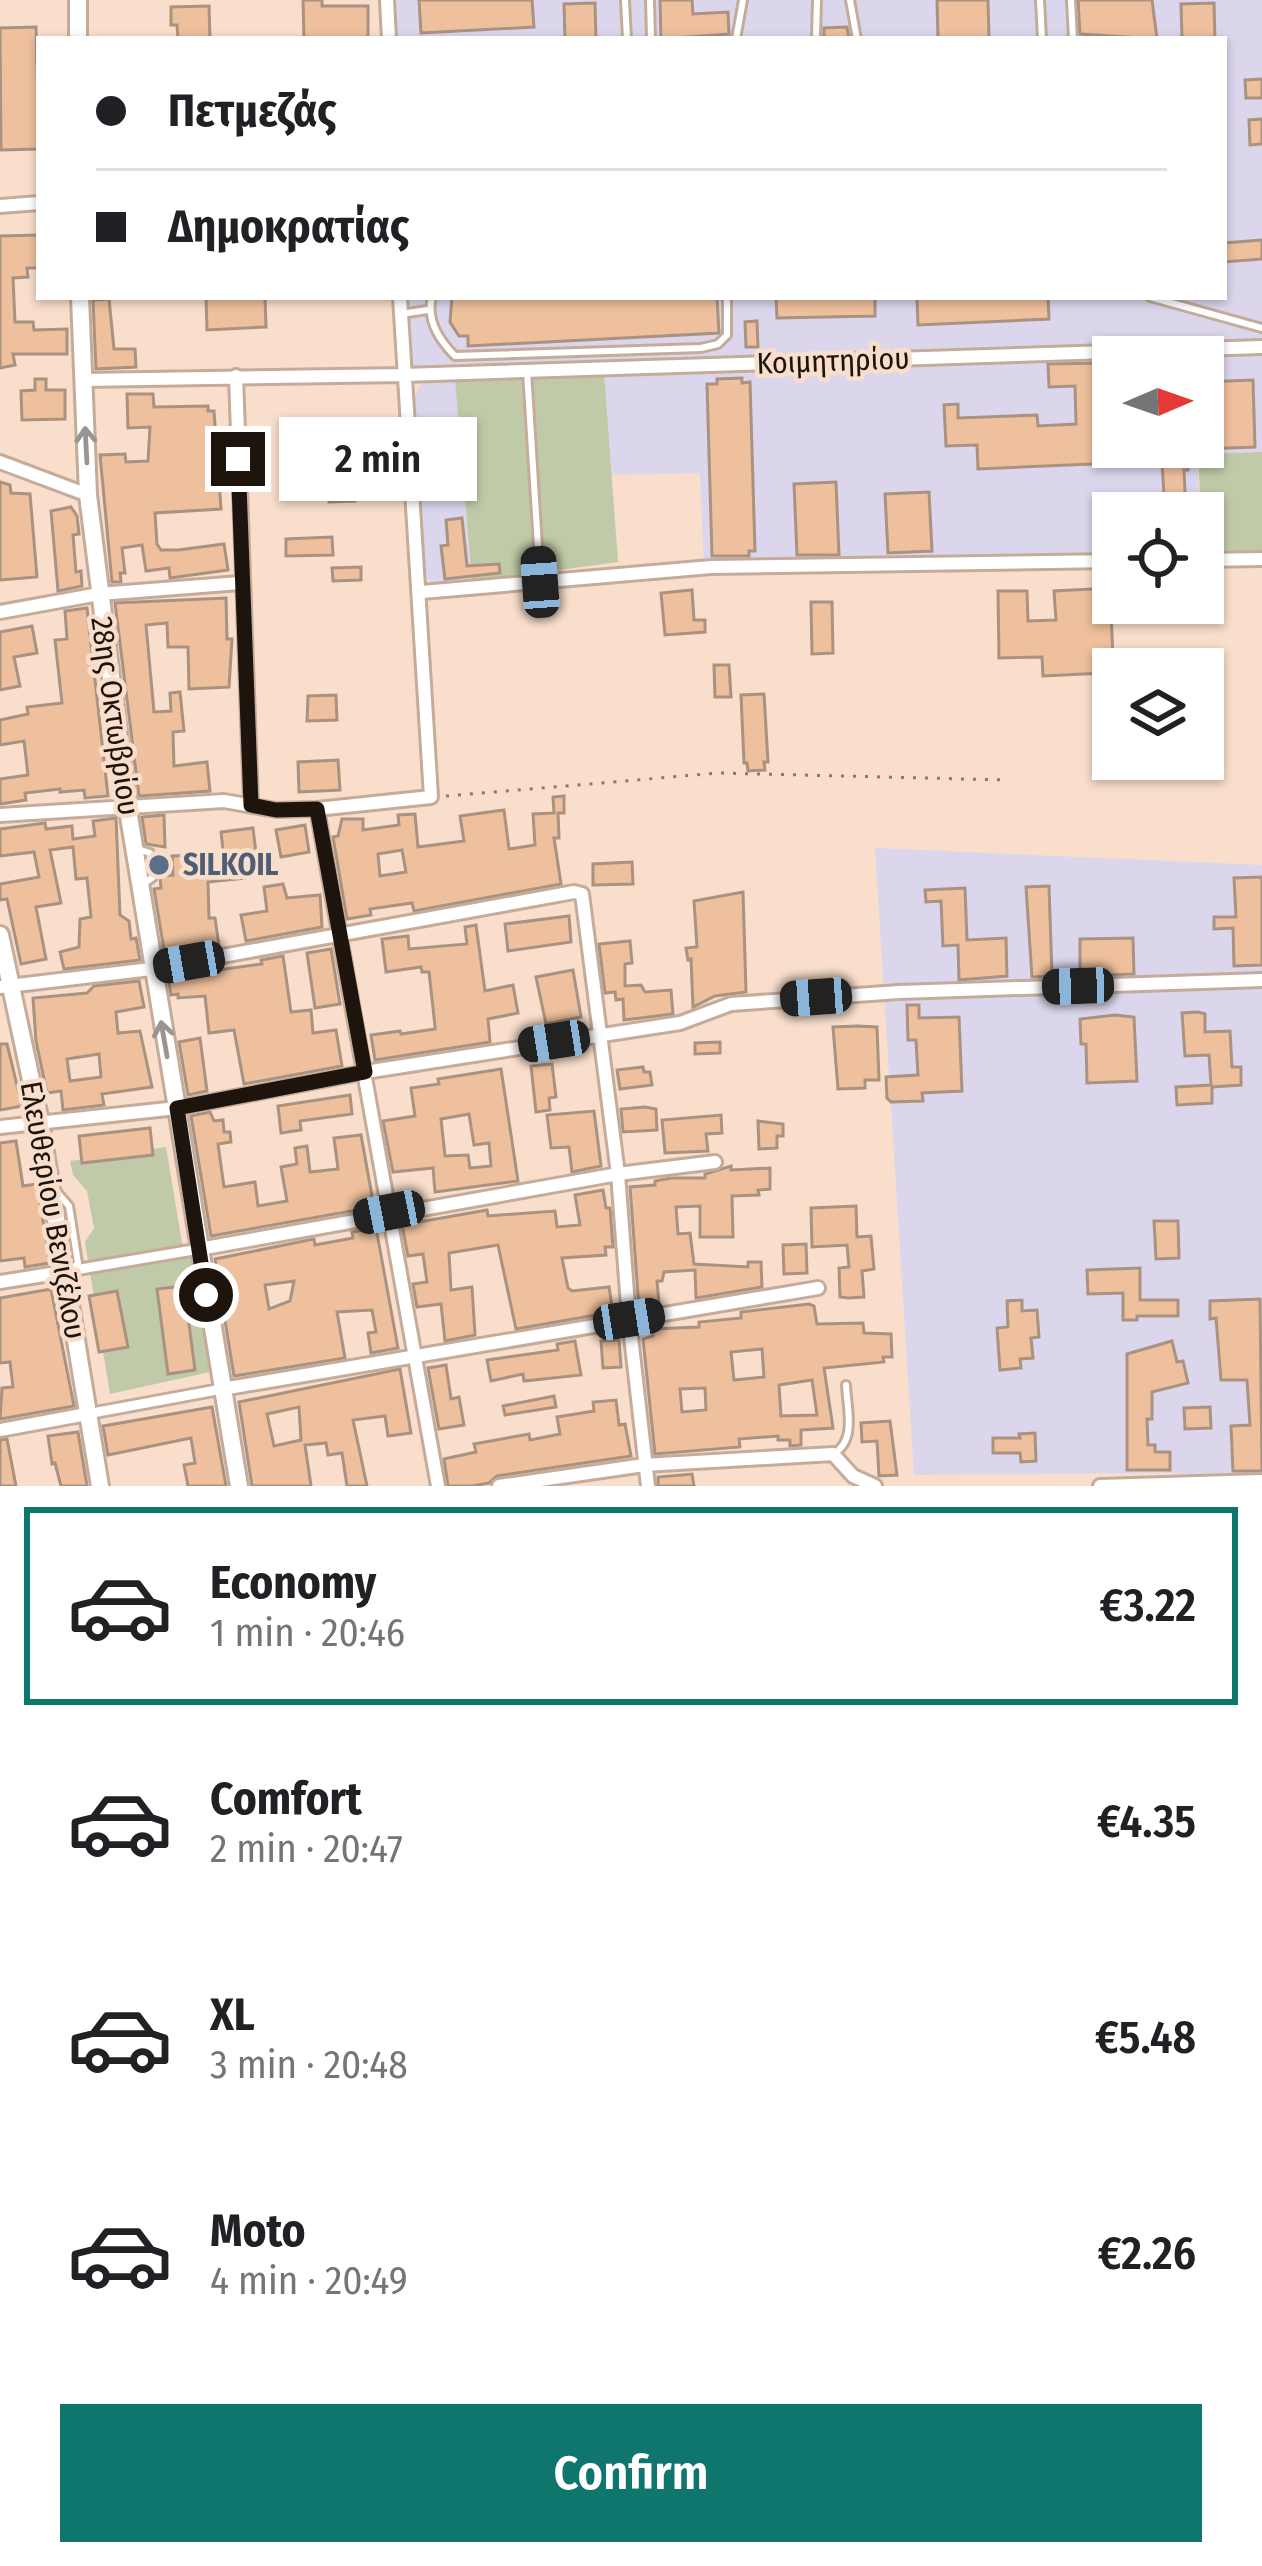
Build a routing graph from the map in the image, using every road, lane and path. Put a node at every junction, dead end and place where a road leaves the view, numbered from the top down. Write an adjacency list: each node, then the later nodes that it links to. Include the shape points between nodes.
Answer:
1 (78, 0): 10 (main road)
2 (387, 0): 11 (street)
3 (625, 0): 12 (lane)
4 (650, 0): 13 (lane)
5 (743, 0): 14 (lane)
6 (817, 0): 15 (lane)
7 (850, 0): 16 (lane)
8 (1040, 0): 17 (lane)
9 (1072, 0): 18 (lane)
10 (78, 36)
11 (389, 36)
12 (627, 36)
13 (651, 36)
14 (737, 36)
15 (816, 36)
16 (856, 36)
17 (1042, 36)
18 (1073, 36)
19 (36, 203): 20 (street)
20 (0, 206)
21 (80, 300): 33 (main road, 28ης Οκτωβρίου)
22 (400, 300): 27 (street)
23 (431, 300): 26 (lane)
24 (728, 300): 26 (lane, via 728,335 700,348 455,356)
25 (1161, 300): 28 (lane)
26 (428, 310): 27 (lane)
27 (401, 314): 31 (street)
28 (1262, 328)
29 (1262, 347): 30 (street, Κοιμητηρίου)
30 (527, 371): 31 (street, Κοιμητηρίου); 39 (lane)
31 (404, 375): 32 (street, Κοιμητηρίου); 41 (street)
32 (236, 376): 33 (street, Κοιμητηρίου); 40 (street)
33 (82, 380): 35 (main road, 28ης Οκτωβρίου, one-way to 33)
34 (0, 462): 35 (street)
35 (88, 495): 42 (main road, 28ης Οκτωβρίου)
36 (1262, 559): 37 (street)
37 (1224, 560)
38 (1092, 561): 39 (street, via 712,567)
39 (540, 582): 41 (street)
40 (240, 584): 42 (street); 47 (street)
41 (422, 592): 45 (street)
42 (99, 594): 43 (street); 46 (main road, 28ης Οκτωβρίου)
43 (0, 613)
44 (1007, 780): 45 (path, via 719,773)
45 (431, 796): 48 (street)
46 (127, 804): 47 (street); 49 (street); 54 (main road, 28ης Οκτωβρίου)
47 (251, 805): 48 (street)
48 (317, 809): 52 (street)
49 (0, 815)
50 (141, 850): 51 (lane, via 150,854 154,877)
51 (146, 882)
52 (341, 934): 54 (street); 57 (street, via 582,894); 58 (street)
53 (0, 935): 56 (main road, Ελευθερίου Βενιζέλου)
54 (151, 969): 56 (street); 59 (main road, 28ης Οκτωβρίου, one-way to 54)
55 (1262, 980): 57 (street, via 774,1000)
56 (5, 986): 60 (main road, Ελευθερίου Βενιζέλου)
57 (601, 1034): 58 (street); 63 (street)
58 (365, 1072): 59 (street); 64 (street)
59 (177, 1108): 60 (street); 65 (main road, 28ης Οκτωβρίου)
60 (40, 1122): 61 (street); 66 (main road, Ελευθερίου Βενιζέλου)
61 (0, 1126)
62 (715, 1162): 63 (street)
63 (617, 1174): 64 (street); 69 (street)
64 (389, 1212): 65 (street); 70 (street)
65 (199, 1249): 66 (street); 72 (main road, 28ης Οκτωβρίου)
66 (66, 1273): 67 (street); 73 (main road, Ελευθερίου Βενιζέλου)
67 (0, 1282)
68 (818, 1288): 69 (street)
69 (629, 1319): 70 (street); 76 (street)
70 (413, 1354): 72 (street); 80 (street)
71 (846, 1385): 75 (lane, via 849,1436)
72 (222, 1389): 73 (street); 79 (main road, 28ης Οκτωβρίου)
73 (87, 1414): 74 (street); 78 (main road, Ελευθερίου Βενιζέλου)
74 (0, 1430)
75 (833, 1454): 76 (street); 83 (street)
76 (644, 1465): 81 (street); 82 (street)
77 (1262, 1481): 84 (street)
78 (100, 1486)
79 (239, 1486)
80 (438, 1486)
81 (500, 1486)
82 (648, 1486)
83 (875, 1486)
84 (1100, 1486)

